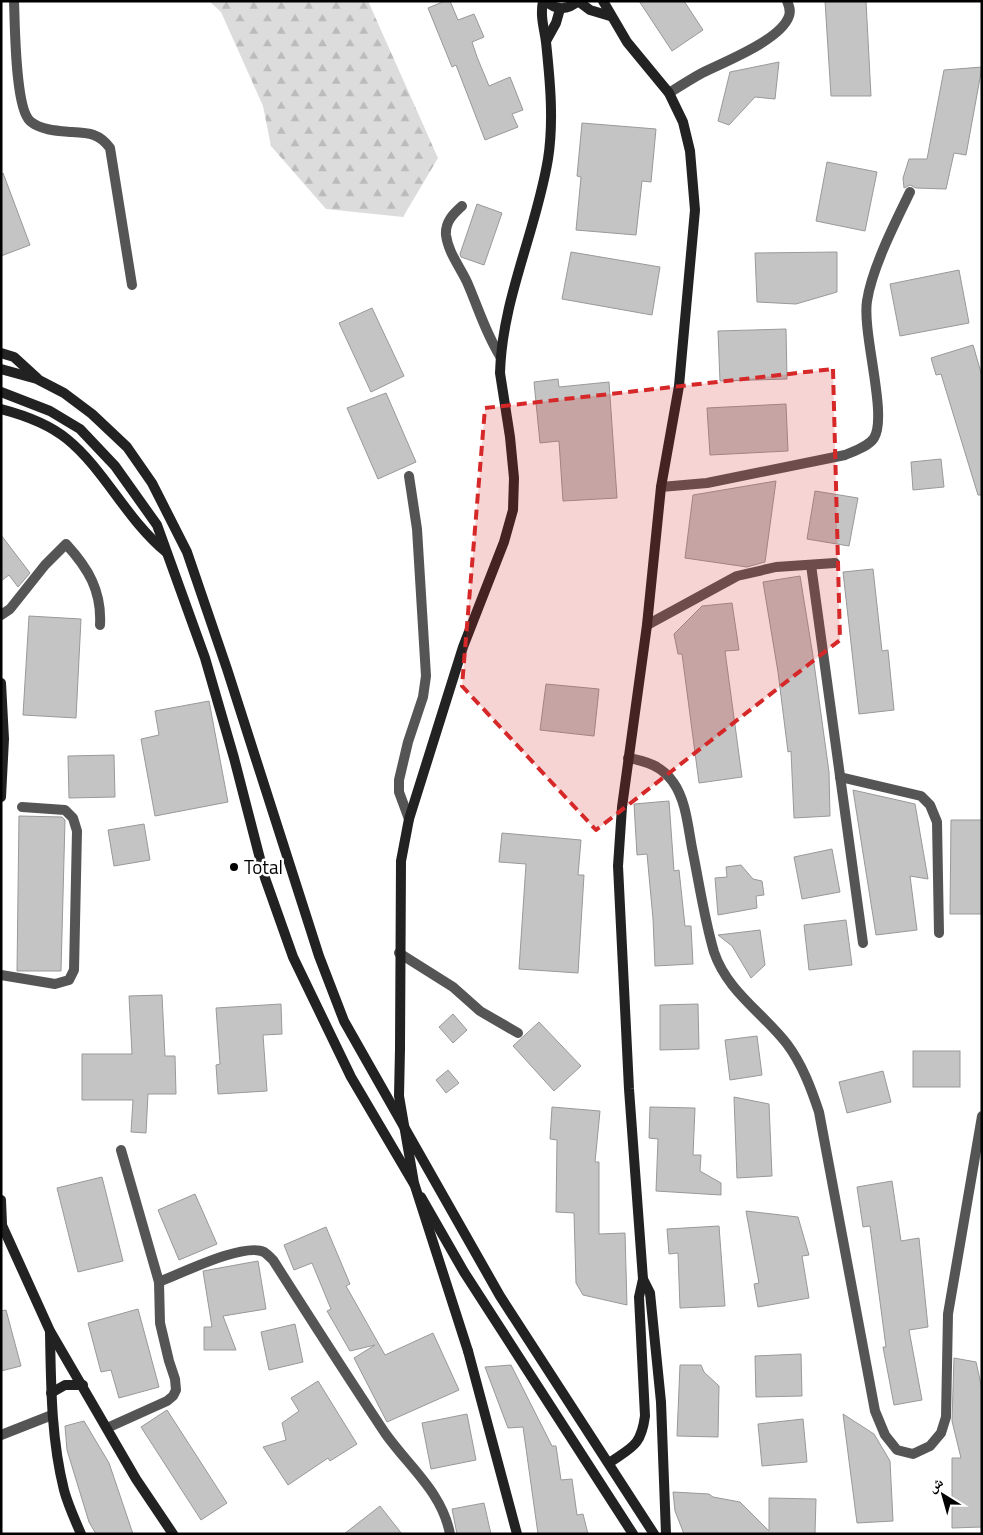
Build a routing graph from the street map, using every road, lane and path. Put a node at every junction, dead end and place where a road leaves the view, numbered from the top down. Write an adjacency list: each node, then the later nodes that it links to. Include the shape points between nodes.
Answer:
1 (14, 1): 12 (street, via 20,91 30,121 61,131 94,133 103,138 110,148)
2 (544, 1): 6 (street); 8 (street, via 540,13)
3 (578, 1): 6 (street); 7 (street, via 590,10)
4 (603, 1): 7 (street)
5 (787, 1): 9 (street, via 789,18 756,47)
6 (560, 8): 8 (street)
7 (610, 16): 9 (street)
8 (546, 41): 14 (street, via 551,113 548,159 506,313)
9 (669, 93): 20 (street, via 683,122 690,152 695,210 678,386)
10 (910, 192): 20 (street, via 873,275 867,302 867,333 877,403 875,437 865,446 845,455 707,483)
11 (462, 206): 14 (street, via 450,218 447,227 449,247)
12 (132, 285)
13 (1, 353): 16 (street, via 14,357)
14 (500, 356): 32 (street, via 514,478 513,510 504,542 463,647)
15 (1, 369): 16 (street)
16 (37, 379): 50 (street, via 92,414 127,447 152,483 187,552 228,669 319,956 344,1021 500,1296)
17 (1, 392): 21 (street, via 50,411 80,429 115,466 141,501 156,525)
18 (1, 409): 21 (street, via 40,422 67,439 133,520)
19 (409, 476): 32 (street, via 417,529 426,676 399,780 399,792)
20 (661, 487): 26 (street)
21 (166, 553): 55 (street, via 204,658 265,878 293,956 323,1022 464,1272)
22 (835, 563): 23 (street)
23 (811, 565): 26 (street, via 776,567 738,576); 29 (street)
24 (1, 615): 25 (street, via 10,609 66,544 86,566 101,608)
25 (100, 625)
26 (647, 625): 28 (street)
27 (1, 683): 30 (street, via 4,739)
28 (628, 758): 38 (street, via 648,761 674,782 683,804 715,953 741,996 786,1043 809,1083 821,1122 875,1411 885,1435 897,1450 913,1454 930,1446 941,1434 946,1417 948,1314); 42 (street, via 618,866)
29 (840, 778): 33 (street, via 921,796 930,805 937,822); 34 (street)
30 (1, 797)
31 (22, 807): 36 (street, via 65,810 76,824 78,867 74,970 68,980 55,984)
32 (409, 819): 35 (street, via 401,861)
33 (939, 933)
34 (863, 944)
35 (399, 953): 37 (street, via 454,987 480,1011); 54 (street, bridge, via 399,1096 414,1182 468,1351)
36 (1, 975)
37 (518, 1033)
38 (982, 1116)
39 (121, 1150): 43 (street)
40 (1, 1200): 41 (street)
41 (2, 1227): 44 (street)
42 (643, 1279): 50 (street, via 639,1297 643,1433 639,1441); 57 (street, via 650,1293 661,1402)
43 (159, 1282): 48 (street, via 160,1323 176,1390 167,1401); 53 (street, via 237,1252 264,1252 396,1448 430,1487 442,1506)
44 (50, 1331): 45 (street); 46 (street)
45 (82, 1385): 46 (street, via 65,1385); 48 (street)
46 (51, 1393): 47 (street)
47 (52, 1415): 49 (street); 51 (street, via 64,1493)
48 (106, 1428): 52 (street)
49 (1, 1435)
50 (609, 1463): 56 (street)
51 (81, 1534)
52 (173, 1534)
53 (450, 1534)
54 (517, 1534)
55 (633, 1534)
56 (654, 1534)
57 (666, 1534)

